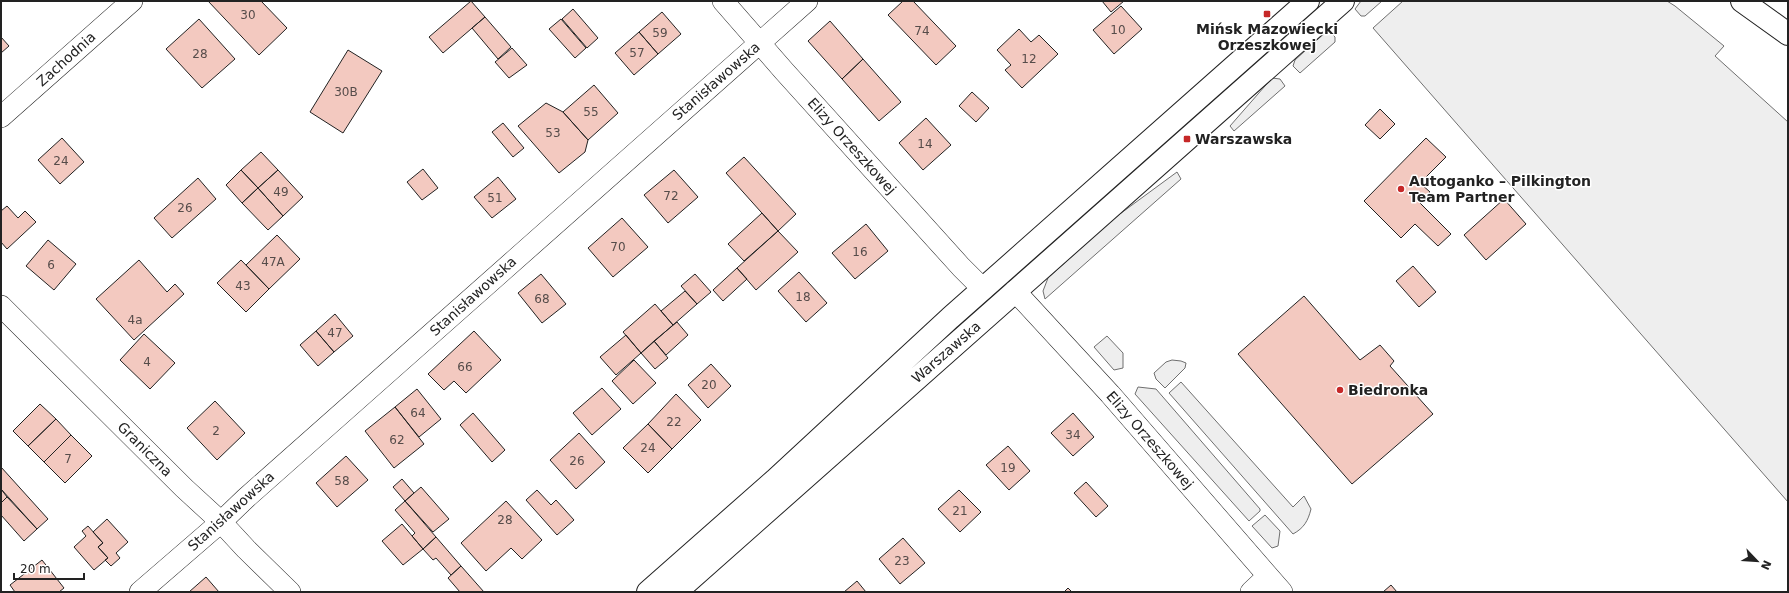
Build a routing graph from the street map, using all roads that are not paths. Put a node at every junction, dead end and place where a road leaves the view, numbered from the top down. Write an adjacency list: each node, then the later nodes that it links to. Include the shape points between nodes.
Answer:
1 (132, 1): 9 (street, Zachodnia)
2 (723, 1): 8 (street, Elizy Orzeszkowej)
3 (807, 1): 8 (street, Stanisławowska)
4 (1308, 1): 11 (main road, Warszawska)
5 (1343, 1): 10 (main road, Warszawska)
6 (1742, 1): 7 (main road)
7 (1788, 34)
8 (760, 43): 11 (street, Elizy Orzeszkowej); 14 (street, Stanisławowska)
9 (1, 117)
10 (1032, 275): 11 (main road); 12 (main road, Warszawska)
11 (983, 289): 18 (main road, Warszawska, via 775,480)
12 (1014, 292): 15 (street, Elizy Orzeszkowej, via 1110,394); 19 (main road, Warszawska)
13 (1, 306): 14 (street, Graniczna)
14 (221, 522): 16 (street, Stanisławowska); 17 (street, Graniczna)
15 (1268, 576): 20 (street); 21 (street, Elizy Orzeszkowej)
16 (140, 592)
17 (290, 592)
18 (648, 592)
19 (676, 592)
20 (1251, 592)
21 (1282, 592)

